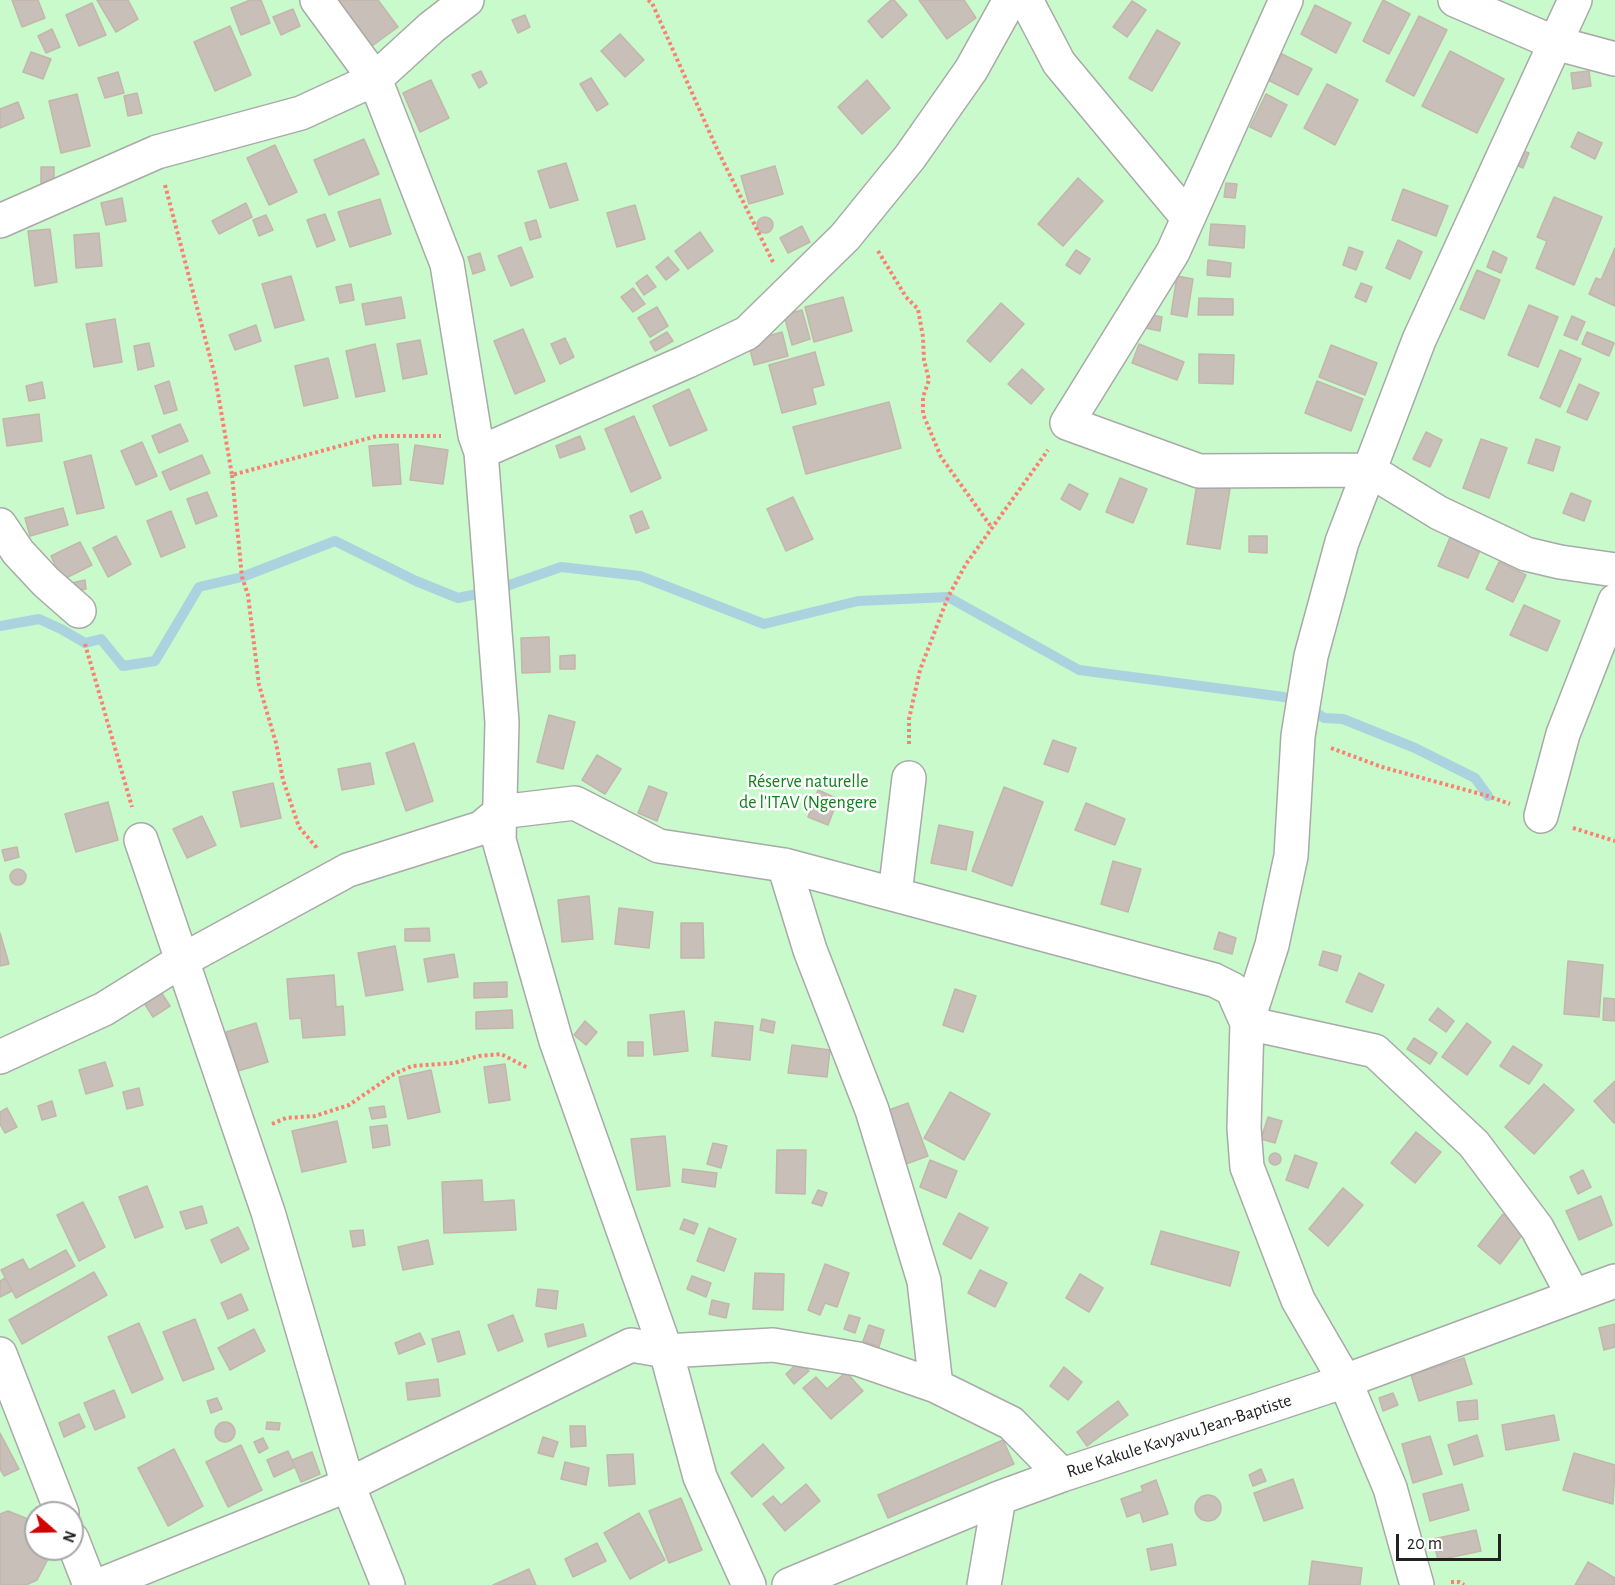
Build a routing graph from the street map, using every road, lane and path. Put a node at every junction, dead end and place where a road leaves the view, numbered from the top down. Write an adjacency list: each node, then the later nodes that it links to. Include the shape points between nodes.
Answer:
1 (317, 0): 11 (street)
2 (467, 0): 11 (street)
3 (648, 0): 16 (path)
4 (1010, 0): 13 (street, via 971,70 910,158)
5 (1026, 0): 14 (street, via 1059,63)
6 (1286, 0): 14 (street)
7 (1455, 0): 9 (street)
8 (1575, 0): 9 (street)
9 (1555, 43): 10 (street); 19 (street, via 1419,340)
10 (1615, 59)
11 (375, 79): 12 (street, via 301,113); 18 (street, via 447,264)
12 (157, 152): 15 (street); 20 (path, via 215,376)
13 (862, 217): 16 (street); 22 (path, via 873,244 906,297 918,309 929,380 923,414 941,457)
14 (1188, 218): 17 (street, via 1173,252)
15 (0, 221)
16 (789, 293): 18 (street, via 747,333 688,361)
17 (1067, 423): 19 (street, via 1199,471); 22 (path)
18 (478, 443): 20 (path, via 377,436); 29 (street, via 502,722)
19 (1369, 470): 23 (street, via 1439,513 1526,554); 26 (street, via 1342,542 1311,656)
20 (232, 475): 33 (path, via 242,577 248,595 259,685 289,799 299,827 316,847 319,867)
21 (0, 525): 25 (street, via 18,552)
22 (992, 528): 27 (path, via 948,597 920,670 909,719)
23 (1615, 570)
24 (1615, 601): 30 (street, via 1563,734)
25 (79, 611): 31 (path)
26 (1298, 736): 28 (path, via 1382,767); 36 (street, via 1291,856 1272,945)
27 (909, 778): 34 (street)
28 (1488, 796)
29 (500, 812): 32 (street, via 575,803 659,846); 33 (street, via 481,828 348,870); 38 (street, via 499,840 556,1041)
30 (1541, 816)
31 (141, 840): 35 (street)
32 (784, 865): 34 (street); 45 (street, via 810,950 872,1110 924,1281)
33 (327, 881): 35 (street)
34 (895, 894): 36 (street, via 1214,980 1232,989)
35 (181, 961): 37 (street, via 104,1009); 39 (street)
36 (1247, 1023): 41 (street, via 1375,1051 1474,1144 1537,1228); 44 (street, via 1247,1167 1298,1300)
37 (0, 1058)
38 (573, 1086): 39 (path, via 536,1073 501,1054 412,1066 349,1105 315,1116 286,1118); 42 (street)
39 (243, 1140): 47 (street)
40 (1615, 1281): 41 (street, Rue Kakule Kavyavu Jean-Baptiste)
41 (1573, 1295): 44 (street, Rue Kakule Kavyavu Jean-Baptiste)
42 (666, 1351): 45 (street, via 773,1345 858,1359); 47 (street, via 632,1345); 54 (street, via 700,1477)
43 (0, 1354): 49 (street)
44 (1345, 1381): 46 (street, Rue Kakule Kavyavu Jean-Baptiste); 57 (street, via 1390,1488)
45 (936, 1386): 46 (street, via 1011,1423)
46 (1062, 1475): 48 (street, Rue Kakule Kavyavu Jean-Baptiste)
47 (348, 1485): 52 (street); 53 (street)
48 (999, 1498): 55 (street, Rue Kakule Kavyavu Jean-Baptiste); 56 (street)
49 (57, 1501)
50 (81, 1561): 51 (street)
51 (90, 1585)
52 (100, 1585)
53 (388, 1585)
54 (749, 1585)
55 (789, 1585)
56 (984, 1585)
57 (1417, 1585)

